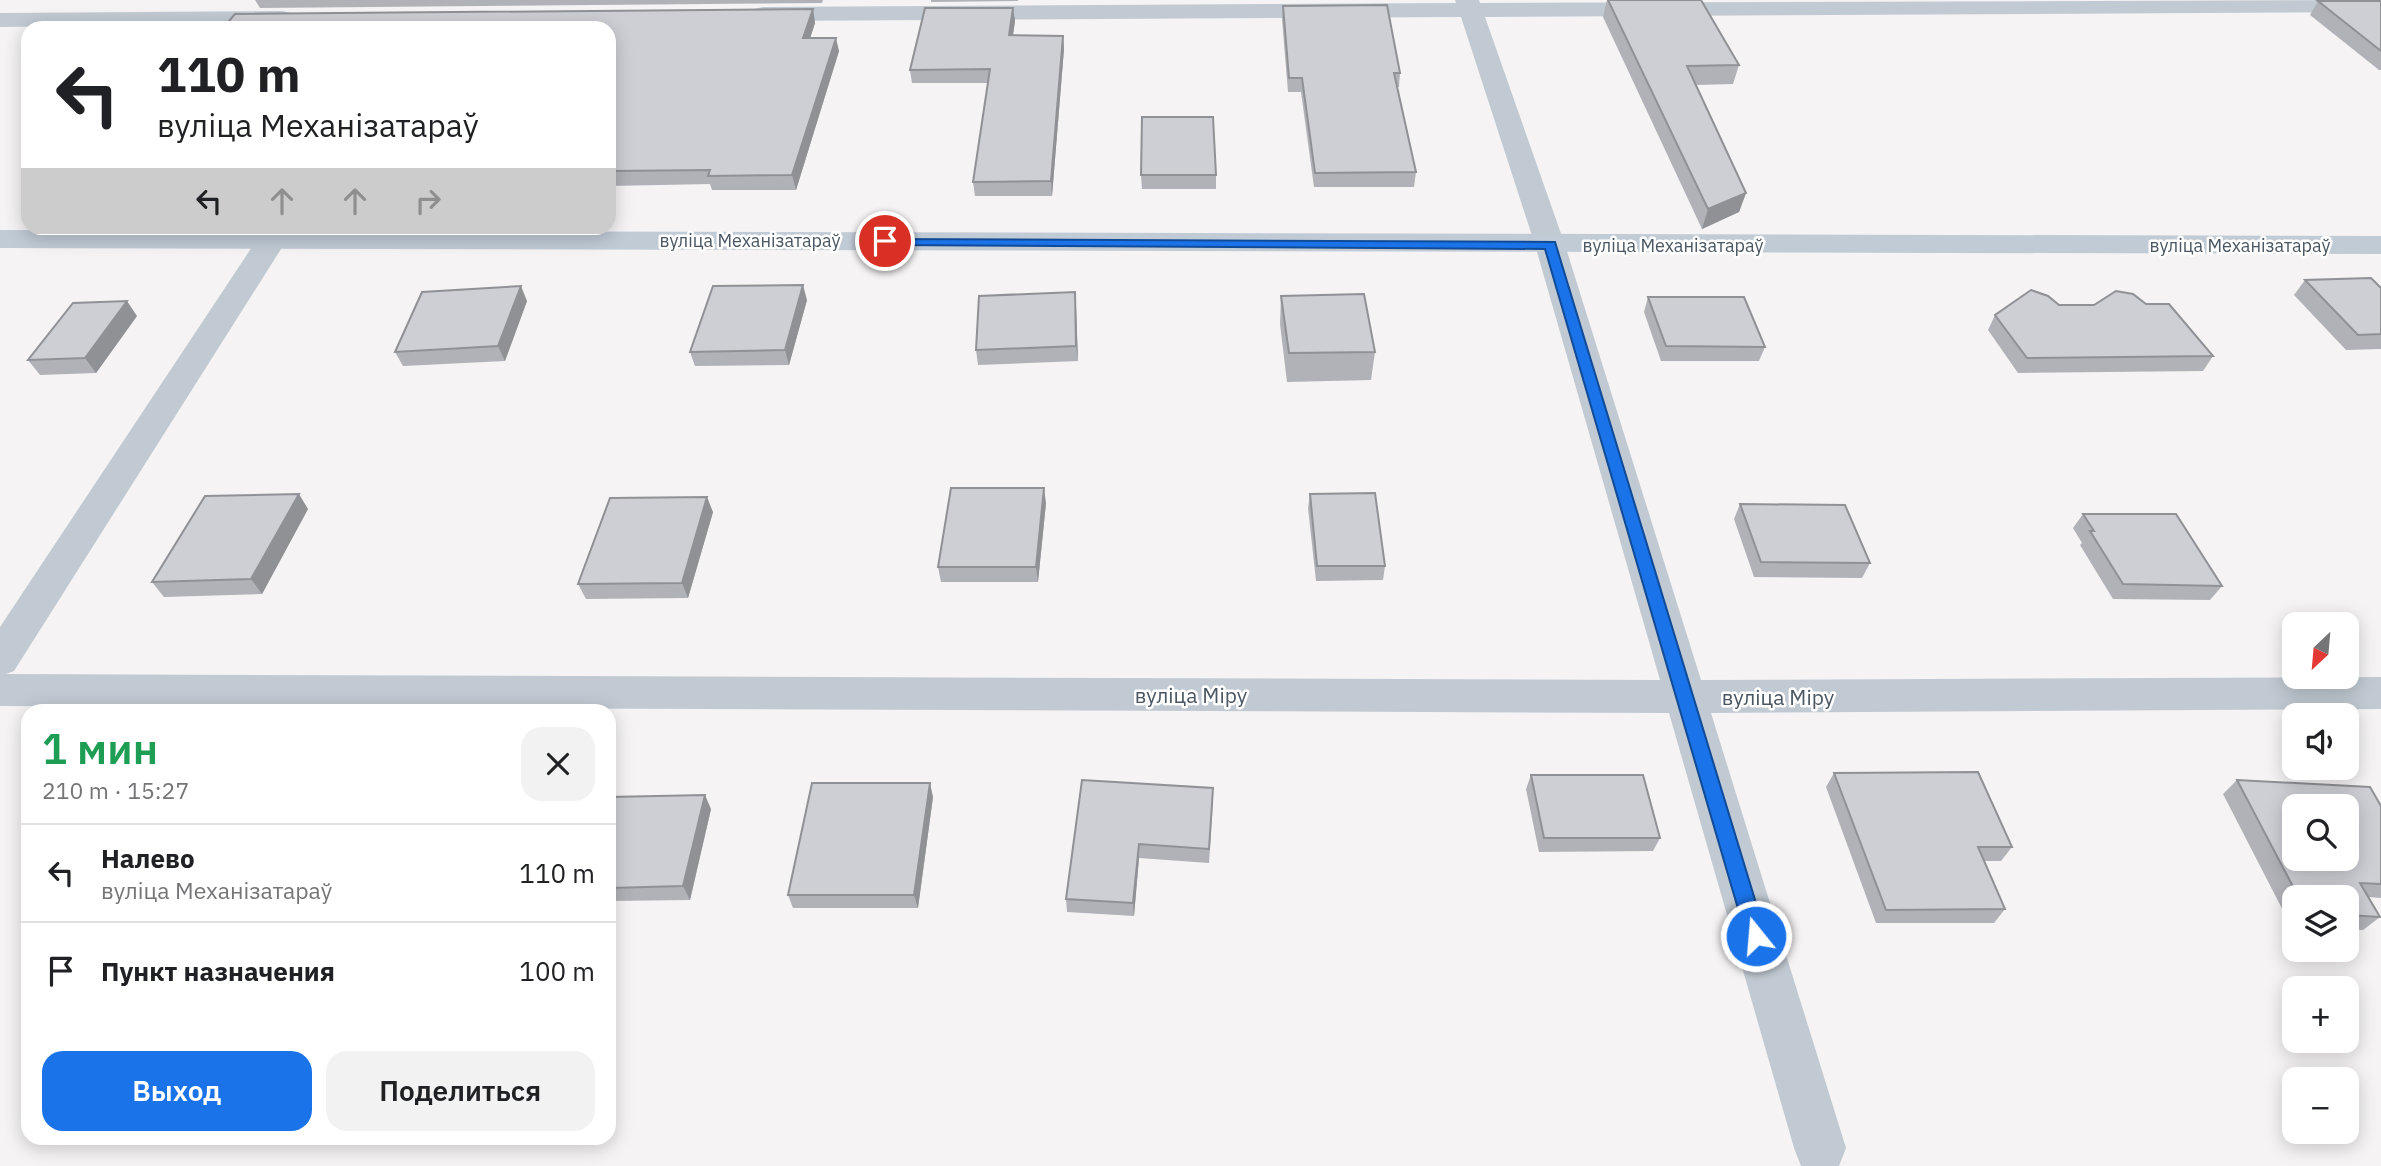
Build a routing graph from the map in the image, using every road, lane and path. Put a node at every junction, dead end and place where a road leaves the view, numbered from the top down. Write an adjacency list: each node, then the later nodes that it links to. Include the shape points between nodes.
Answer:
1 (1468, 4): 2 (street); 3 (street); 8 (street)
2 (2381, 5)
3 (746, 14)
4 (302, 18): 5 (street)
5 (12, 20)
6 (274, 238): 7 (street, вуліца Механізатараў); 8 (street, вуліца Механізатараў); 10 (street)
7 (0, 239)
8 (1550, 245): 9 (street, вуліца Механізатараў); 13 (street)
9 (2381, 245)
10 (0, 660)
11 (0, 690): 13 (street, вуліца Міру)
12 (2381, 693): 13 (street, вуліца Міру)
13 (1684, 697): 14 (street)
14 (1820, 1148)

